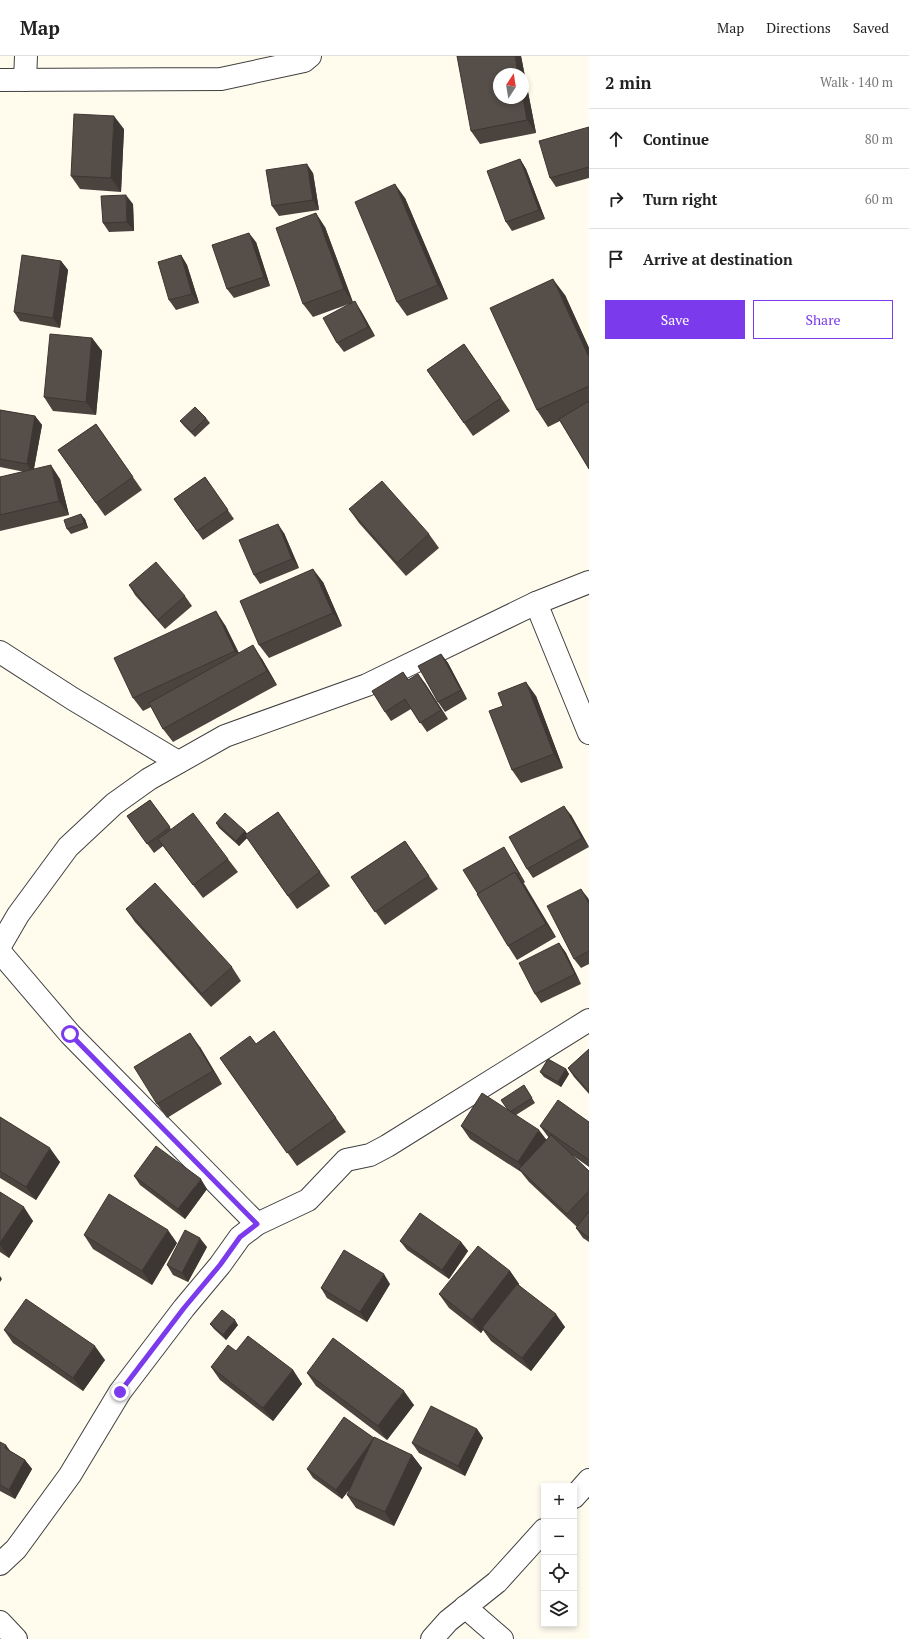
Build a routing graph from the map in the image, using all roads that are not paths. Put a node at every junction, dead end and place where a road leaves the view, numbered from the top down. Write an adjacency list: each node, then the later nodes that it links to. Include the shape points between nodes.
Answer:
1 (26, 56): 4 (street)
2 (310, 56): 4 (street, via 304,61 221,79)
3 (0, 80): 4 (street)
4 (25, 80)
5 (589, 582): 6 (street)
6 (536, 603): 8 (street); 9 (street, via 367,685 225,736)
7 (0, 652): 9 (street)
8 (589, 733)
9 (178, 762): 10 (street, via 114,804 68,847 18,915)
10 (0, 946)
11 (0, 952): 13 (street, via 70,1034)
12 (589, 1020): 13 (street, via 387,1146 370,1155 346,1160 308,1200)
13 (257, 1224): 17 (street, via 240,1237 120,1392 70,1475 16,1549)
14 (589, 1480): 15 (street)
15 (577, 1494)
16 (541, 1533): 18 (street, via 497,1582)
17 (0, 1564)
18 (465, 1607): 21 (street); 22 (street)
19 (0, 1622): 20 (street)
20 (16, 1639)
21 (432, 1639)
22 (502, 1639)

